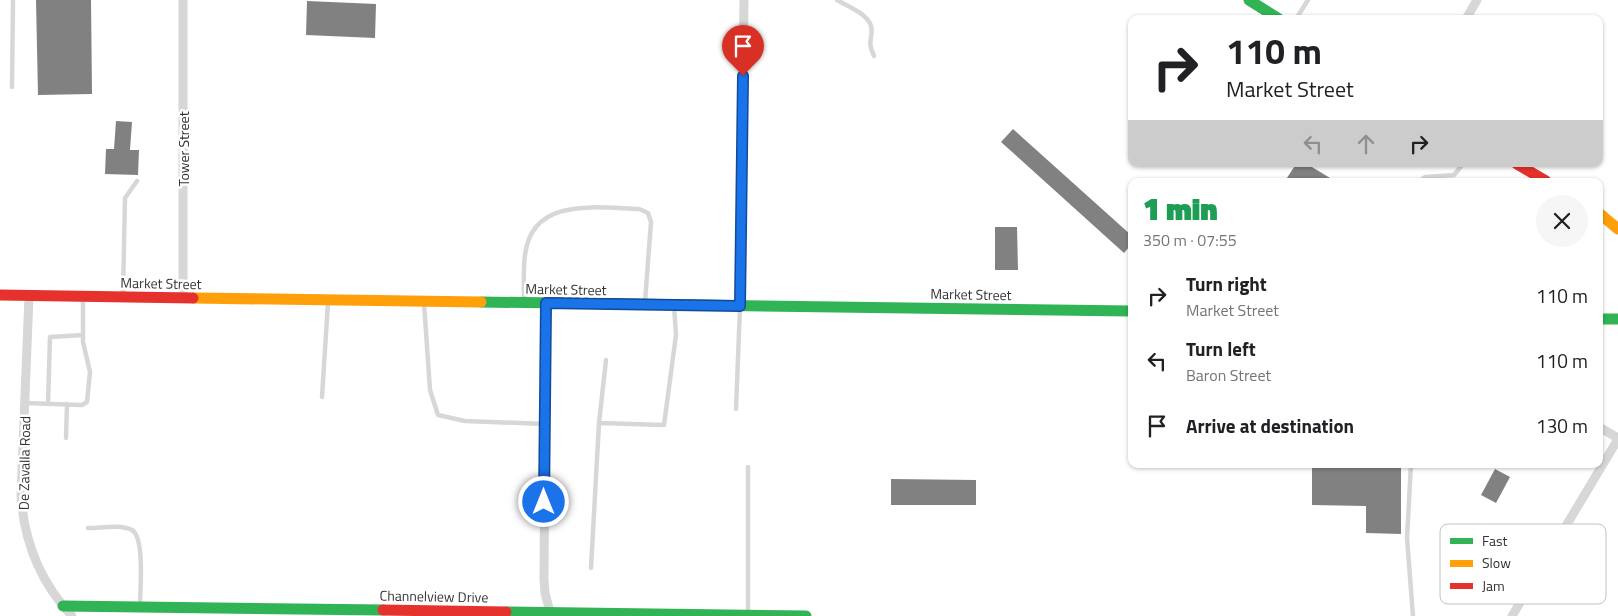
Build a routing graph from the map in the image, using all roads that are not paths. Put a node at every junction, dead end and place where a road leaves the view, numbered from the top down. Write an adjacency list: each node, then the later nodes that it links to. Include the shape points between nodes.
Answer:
1 (13, 0): 12 (lane)
2 (183, 0): 24 (street, Tower Street)
3 (744, 0): 31 (street)
4 (837, 0): 11 (lane, via 867,19 872,27 869,46)
5 (1248, 0): 8 (street)
6 (1308, 0): 9 (lane)
7 (1477, 0): 10 (street)
8 (1272, 15)
9 (1299, 15)
10 (1468, 15)
11 (874, 56)
12 (12, 87)
13 (1461, 167): 15 (lane, via 1454,175)
14 (1522, 167): 16 (street)
15 (1424, 178)
16 (1541, 178)
17 (137, 180): 23 (lane, via 125,198)
18 (1603, 216): 19 (street)
19 (1618, 229)
20 (0, 295): 21 (street, Market Street)
21 (29, 296): 22 (street, Market Street); 38 (street, De Zavalla Road)
22 (83, 297): 23 (street, Market Street); 35 (lane)
23 (123, 298): 24 (street, Market Street)
24 (183, 298): 25 (street, Market Street)
25 (328, 300): 26 (street, Market Street); 37 (lane)
26 (424, 302): 27 (street, Market Street); 43 (lane, via 430,390 438,415 465,421)
27 (524, 303): 28 (street, Market Street); 29 (lane, via 525,254 530,239 555,212 571,208 639,209 648,213 651,222)
28 (546, 303): 29 (street, Market Street); 43 (street)
29 (645, 304): 30 (street, Market Street)
30 (674, 305): 31 (street, Market Street); 42 (lane, via 676,335 664,425)
31 (740, 306): 32 (street, Market Street); 41 (lane)
32 (1128, 311)
33 (1603, 319): 34 (street)
34 (1618, 319)
35 (83, 335): 39 (lane, via 50,337); 40 (lane, via 90,372 88,397 82,405)
36 (606, 360): 42 (lane)
37 (322, 397)
38 (25, 403): 39 (lane); 55 (street, De Zavalla Road, via 22,516 42,576)
39 (48, 404): 40 (lane)
40 (67, 404): 45 (lane)
41 (736, 409)
42 (599, 423): 53 (lane)
43 (545, 424): 57 (street, via 544,580)
44 (1603, 430): 46 (street)
45 (66, 438)
46 (1618, 439): 47 (street)
47 (1603, 464)
48 (748, 467): 58 (lane)
49 (1411, 468): 62 (lane, via 1407,538)
50 (1601, 468): 51 (street)
51 (1567, 524)
52 (88, 528): 56 (lane, via 122,527 133,531 140,540)
53 (591, 568)
54 (1519, 604): 63 (street)
55 (63, 606): 56 (street, Channelview Drive); 59 (street, De Zavalla Road)
56 (140, 608): 57 (street, Channelview Drive)
57 (550, 614): 58 (street, Channelview Drive)
58 (748, 615): 60 (street, Channelview Drive)
59 (72, 616)
60 (800, 616): 61 (street, Channelview Drive)
61 (806, 616)
62 (1412, 616)
63 (1512, 616)

